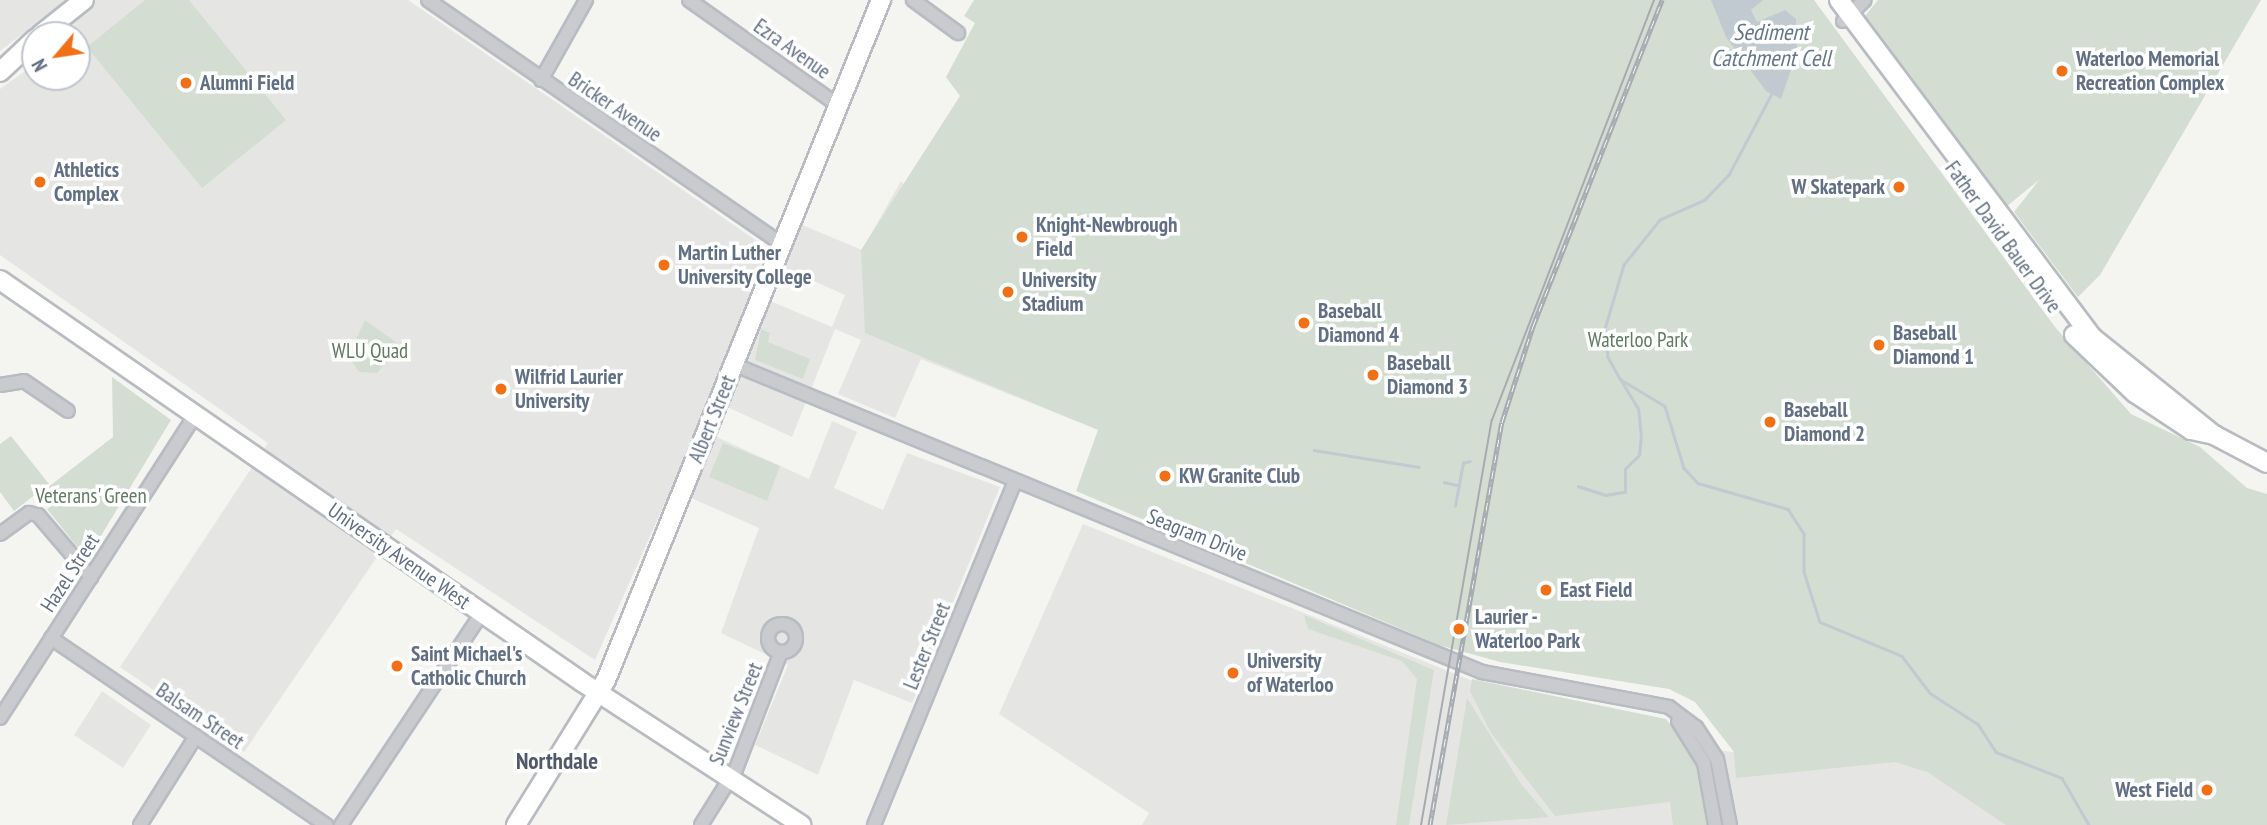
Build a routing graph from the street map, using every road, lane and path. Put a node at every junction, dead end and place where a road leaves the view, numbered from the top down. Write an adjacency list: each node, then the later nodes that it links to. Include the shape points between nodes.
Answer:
1 (84, 0): 11 (street)
2 (99, 0): 12 (street)
3 (428, 0): 17 (street, Bricker Avenue)
4 (586, 0): 17 (street)
5 (689, 0): 18 (street, Ezra Avenue)
6 (881, 0): 18 (street, Albert Street)
7 (913, 0): 13 (street)
8 (1826, 0): 10 (street, Father David Bauer Drive)
9 (1866, 0): 10 (street)
10 (1844, 12): 25 (street, Father David Bauer Drive, via 2090,353 2151,405)
11 (58, 21)
12 (72, 21)
13 (958, 33)
14 (21, 52): 16 (street)
15 (21, 59): 16 (street)
16 (3, 70)
17 (541, 80): 19 (street, Bricker Avenue)
18 (839, 106): 19 (street, Albert Street)
19 (782, 244): 21 (street, Albert Street)
20 (0, 280): 24 (street, University Avenue West)
21 (735, 365): 26 (street, Seagram Drive); 32 (street, Albert Street)
22 (0, 385): 23 (street, via 24,381)
23 (68, 411)
24 (196, 414): 28 (street, Hazel Street); 29 (street, University Avenue West)
25 (2266, 466)
26 (1016, 482): 33 (street, Seagram Drive, via 1482,672); 43 (street, Lester Street)
27 (0, 534): 28 (street, via 33,513)
28 (91, 577): 30 (street, Hazel Street)
29 (482, 613): 32 (street, University Avenue West); 39 (street)
30 (51, 638): 34 (street, Hazel Street); 35 (street, Balsam Street)
31 (781, 652): 36 (street, Sunview Street)
32 (600, 693): 36 (street, University Avenue West); 40 (street, Albert Street)
33 (1655, 704): 44 (street, via 1695,743); 45 (street, Seagram Drive, via 1686,718 1708,743 1721,770)
34 (0, 718)
35 (196, 736): 37 (street); 38 (street, Balsam Street)
36 (732, 777): 41 (street, Sunview Street); 42 (street, University Avenue West)
37 (140, 825)
38 (326, 825)
39 (341, 825)
40 (516, 825)
41 (701, 825)
42 (801, 825)
43 (874, 825)
44 (1715, 825)
45 (1730, 825)

